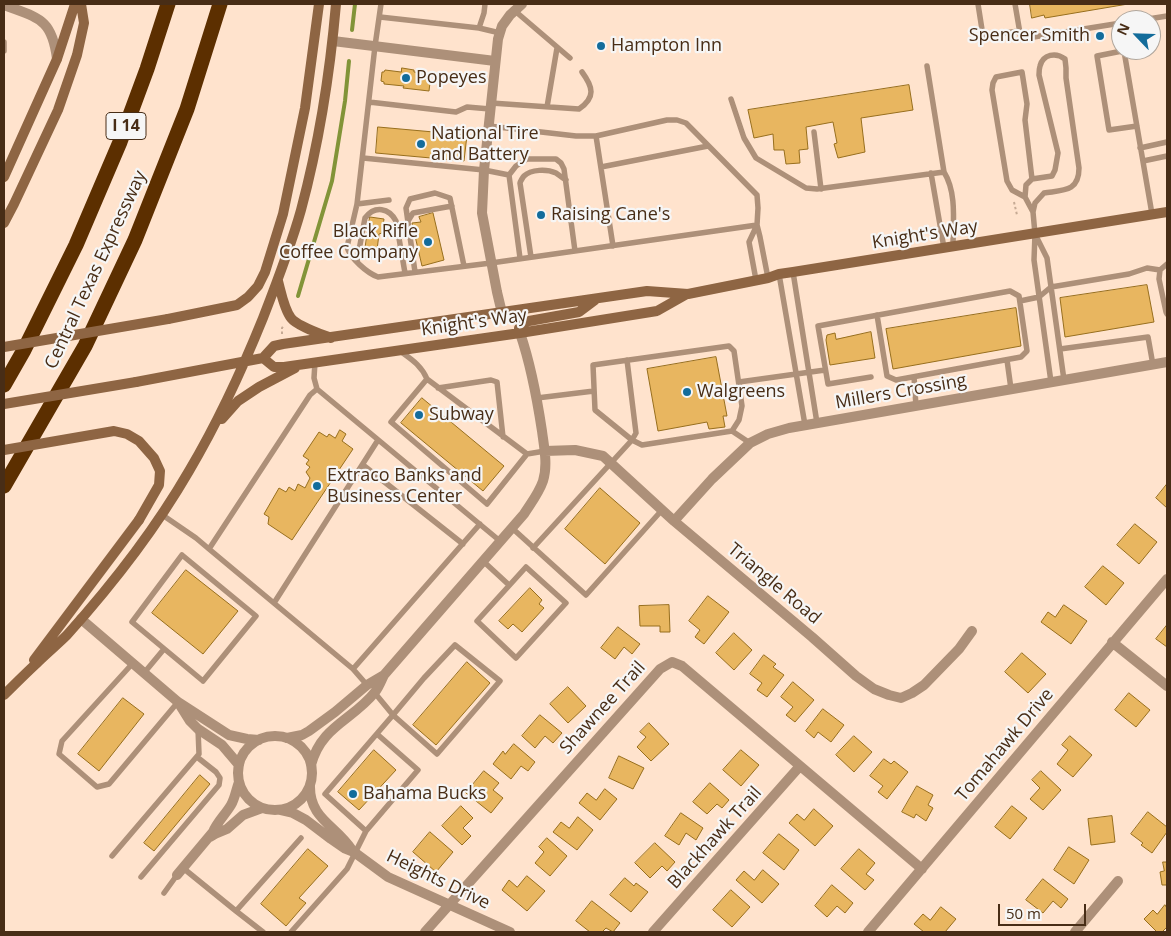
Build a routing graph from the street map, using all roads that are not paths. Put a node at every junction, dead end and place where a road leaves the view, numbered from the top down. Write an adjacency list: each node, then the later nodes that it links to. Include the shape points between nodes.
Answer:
1 (76, 4): 25 (main road)
2 (81, 4): 61 (main road, via 84,23 58,110)
3 (168, 4): 110 (highway, Central Texas Expressway / I 14, via 120,142 76,245)
4 (220, 4): 131 (highway, Central Texas Expressway, via 187,109 135,240 85,346)
5 (319, 4): 91 (main road, bridge, via 305,108 283,214 265,272 248,297 237,305)
6 (336, 4): 18 (main road)
7 (381, 4): 13 (lane)
8 (484, 4): 15 (lane)
9 (978, 4): 16 (lane, via 983,36)
10 (1016, 4): 16 (lane)
11 (4, 5): 25 (street, via 34,16 43,23 55,43)
12 (518, 7): 17 (street); 21 (lane)
13 (380, 17): 15 (lane); 20 (lane)
14 (1111, 24): 16 (lane, via 1021,38)
15 (479, 28): 17 (lane)
16 (1020, 31)
17 (500, 33): 26 (street)
18 (333, 41): 20 (street); 79 (main road, via 312,164)
19 (4, 42): 22 (lane)
20 (375, 46): 26 (street); 31 (lane)
21 (557, 48): 24 (lane); 33 (lane)
22 (4, 51)
23 (1111, 53): 35 (lane, via 1097,56 1109,130)
24 (570, 58)
25 (57, 59): 49 (main road)
26 (495, 60): 32 (street)
27 (1127, 60): 35 (lane)
28 (927, 66): 46 (lane)
29 (582, 72): 33 (lane, via 592,92 588,103 579,109)
30 (730, 99): 52 (lane, via 744,138 756,158 806,188)
31 (369, 102): 32 (lane, via 456,112 467,107); 42 (lane)
32 (491, 106): 33 (lane); 34 (street)
33 (547, 106)
34 (489, 126): 37 (lane); 45 (street)
35 (1137, 126): 40 (lane)
36 (814, 132): 52 (lane)
37 (596, 136): 39 (lane, via 677,120 686,123); 44 (lane)
38 (1167, 142): 40 (lane)
39 (708, 146): 44 (lane); 62 (lane, via 757,195)
40 (1140, 148): 43 (lane)
41 (1167, 156): 43 (lane)
42 (363, 158): 45 (lane); 55 (lane)
43 (1143, 161): 59 (lane)
44 (600, 167): 64 (lane)
45 (484, 170): 48 (lane); 70 (street, via 482,213)
46 (944, 172): 47 (lane); 65 (lane, via 949,180 953,209)
47 (931, 173): 52 (lane); 65 (lane)
48 (509, 175): 51 (lane, via 527,159 556,159 564,169); 68 (lane)
49 (4, 177)
50 (1032, 179): 53 (lane, via 1026,185); 53 (lane, via 1022,72 996,77 992,90 1007,181 1012,190); 57 (lane, via 1052,176 1058,153 1039,75 1040,64 1046,56 1053,54 1065,59 1079,177 1066,190 1044,193 1035,203)
51 (566, 180): 66 (lane); 67 (lane, via 549,170 523,176 520,183)
52 (821, 188)
53 (1025, 196): 57 (lane)
54 (388, 200): 55 (lane)
55 (357, 204): 69 (lane, via 348,247 349,254)
56 (452, 206): 60 (lane, via 413,213); 60 (lane, via 450,198 435,193 410,200 406,208); 72 (lane)
57 (1033, 212): 63 (lane)
58 (1167, 212): 59 (main road, Knight's Way)
59 (1152, 214): 63 (main road, Knight's Way)
60 (408, 221): 74 (lane)
61 (4, 223)
62 (757, 225): 64 (lane); 78 (lane); 80 (lane, via 749,242)
63 (1035, 234): 65 (main road, Knight's Way); 81 (lane, via 1047,258); 83 (lane, via 1034,260)
64 (613, 246): 66 (lane)
65 (948, 247): 75 (main road, Knight's Way)
66 (575, 251): 67 (lane)
67 (531, 257): 68 (lane)
68 (520, 258): 70 (lane)
69 (357, 262): 76 (lane, via 378,277); 76 (lane, via 365,218 380,209 393,215 396,221)
70 (491, 263): 72 (lane); 86 (street)
71 (1167, 264): 73 (lane)
72 (464, 266): 74 (lane)
73 (1160, 270): 81 (lane, via 1147,268); 87 (lane)
74 (415, 272): 76 (lane)
75 (793, 272): 77 (main road, Knight's Way); 102 (lane)
76 (405, 273)
77 (779, 274): 78 (main road, Knight's Way); 103 (lane)
78 (768, 278): 80 (main road, Knight's Way)
79 (278, 280): 90 (main road, via 283,302 292,319); 97 (main road)
80 (756, 280): 82 (main road, Knight's Way)
81 (1051, 287): 83 (lane); 92 (lane)
82 (688, 294): 84 (main road, Knight's Way, via 647,291); 89 (main road, Knight's Way, via 657,312)
83 (1039, 297): 85 (lane); 109 (lane)
84 (598, 298): 86 (main road, Knight's Way); 89 (main road, via 579,312 523,323)
85 (1020, 301): 88 (lane, via 1019,296 1010,291); 96 (lane, via 1028,351 1021,357)
86 (502, 313): 90 (main road, Knight's Way)
87 (1167, 314)
88 (877, 315): 101 (lane, via 818,326); 105 (lane, via 887,376 896,380)
89 (520, 333): 93 (main road, Knight's Way); 115 (street)
90 (332, 338): 94 (main road, Knight's Way, via 274,346)
91 (4, 347)
92 (1060, 349): 100 (lane, via 1148,337); 107 (lane)
93 (400, 350): 99 (main road, Knight's Way); 106 (lane, via 417,363)
94 (263, 358): 97 (main road, Knight's Way); 99 (main road, Knight's Way, via 274,367)
95 (627, 360): 108 (lane, via 729,346 734,351); 114 (lane, via 592,366); 124 (lane, via 636,433)
96 (1007, 360): 105 (lane); 113 (lane)
97 (245, 361): 116 (main road, Knight's Way, bridge); 121 (main road)
98 (1167, 362): 100 (street, Millers Crossing)
99 (310, 363): 112 (lane); 121 (main road, via 259,387 238,401)
100 (1152, 365): 107 (street, Millers Crossing)
101 (825, 370): 102 (lane); 104 (lane, via 828,384)
102 (809, 372): 103 (lane); 118 (lane)
103 (796, 374): 108 (lane); 119 (lane)
104 (871, 377)
105 (914, 377): 117 (lane)
106 (427, 379): 111 (lane); 128 (lane, via 392,422 487,504)
107 (1064, 380): 109 (street, Millers Crossing)
108 (739, 382): 120 (lane, via 742,406)
109 (1051, 382): 113 (street, Millers Crossing)
110 (4, 384)
111 (438, 388): 122 (lane); 122 (lane, via 491,380 497,382)
112 (317, 389): 123 (lane); 139 (lane)
113 (1011, 389): 117 (street, Millers Crossing)
114 (594, 391): 115 (lane); 124 (lane, via 595,410)
115 (538, 398): 127 (street)
116 (4, 404)
117 (916, 406): 118 (street, Millers Crossing)
118 (817, 423): 119 (street, Millers Crossing)
119 (805, 425): 125 (street, Millers Crossing, via 768,434)
120 (732, 431): 124 (lane, via 642,445); 125 (lane)
121 (210, 433): 133 (main road)
122 (503, 437): 128 (lane)
123 (378, 440): 130 (lane); 135 (lane)
124 (632, 440): 129 (lane)
125 (750, 443): 134 (street, Millers Crossing)
126 (4, 450): 152 (main road, bridge, via 114,431 139,441 154,458 160,471 159,485 139,520)
127 (545, 451): 128 (lane); 129 (street, Triangle Road, via 575,450 603,456); 136 (street, via 546,465 537,495)
128 (526, 454)
129 (611, 462): 132 (street, Triangle Road); 140 (lane)
130 (363, 465): 138 (lane); 144 (lane)
131 (4, 486)
132 (662, 510): 134 (street, Triangle Road); 140 (lane, via 586,595)
133 (161, 514): 139 (lane); 145 (main road, via 108,588)
134 (674, 521): 146 (street, Triangle Road, via 856,676 889,695 900,698 924,685)
135 (480, 524): 137 (lane); 138 (lane)
136 (512, 528): 137 (street); 140 (lane)
137 (500, 541): 141 (street)
138 (463, 544): 150 (lane)
139 (208, 548): 144 (lane)
140 (533, 548)
141 (483, 561): 143 (lane); 154 (street)
142 (1167, 579): 147 (street, Tomahawk Drive)
143 (509, 585): 143 (lane, via 476,621 516,658 566,604 526,567)
144 (274, 603): 150 (lane)
145 (81, 619): 149 (street); 152 (main road)
146 (972, 631)
147 (1112, 642): 153 (street); 175 (street, Tomahawk Drive)
148 (164, 649): 148 (lane, via 203,681 256,616 182,555 132,622); 151 (lane)
149 (132, 663): 151 (street); 156 (lane, via 62,741 59,754 97,787 108,784)
150 (353, 669): 154 (lane)
151 (144, 673): 156 (street)
152 (18, 681): 155 (main road)
153 (1167, 686)
154 (370, 689): 157 (lane); 160 (street, via 309,731); 164 (street, via 362,705 324,737)
155 (4, 695)
156 (178, 702): 158 (street); 161 (street, via 229,735)
157 (393, 715): 157 (lane, via 437,754 500,681 455,645); 159 (lane)
158 (198, 728): 162 (lane); 163 (street, via 222,745)
159 (376, 734): 170 (lane, via 325,794); 170 (lane, via 418,770)
160 (287, 738): 161 (street, via 273,736); 164 (street, via 304,750)
161 (258, 740): 163 (street, via 244,752)
162 (198, 755): 174 (lane); 177 (lane, via 216,772 219,784)
163 (239, 764): 166 (street)
164 (311, 765): 167 (street)
165 (800, 766): 175 (street, Shawnee Trail); 180 (street, Shawnee Trail, via 682,666 672,662 660,669); 186 (street, Blackhawk Trail)
166 (239, 782): 168 (street, via 250,800); 172 (street, via 231,805)
167 (310, 782): 169 (street, via 298,802); 173 (street, via 314,808)
168 (262, 808): 169 (street); 172 (street, via 243,815 227,829)
169 (280, 810): 173 (street, via 299,816)
170 (366, 831): 173 (lane)
171 (301, 838): 181 (lane)
172 (207, 839): 176 (street)
173 (354, 852): 180 (street, Heights Drive, via 388,877); 183 (lane, via 347,869)
174 (112, 856)
175 (922, 869): 187 (street, Tomahawk Drive)
176 (180, 872): 179 (lane); 181 (lane)
177 (141, 877)
178 (1118, 881): 188 (street)
179 (164, 893)
180 (449, 905): 184 (street, Shawnee Trail); 185 (street, Heights Drive)
181 (236, 912): 182 (lane)
182 (263, 932)
183 (291, 932)
184 (425, 932)
185 (510, 932)
186 (653, 932)
187 (868, 932)
188 (1075, 932)

